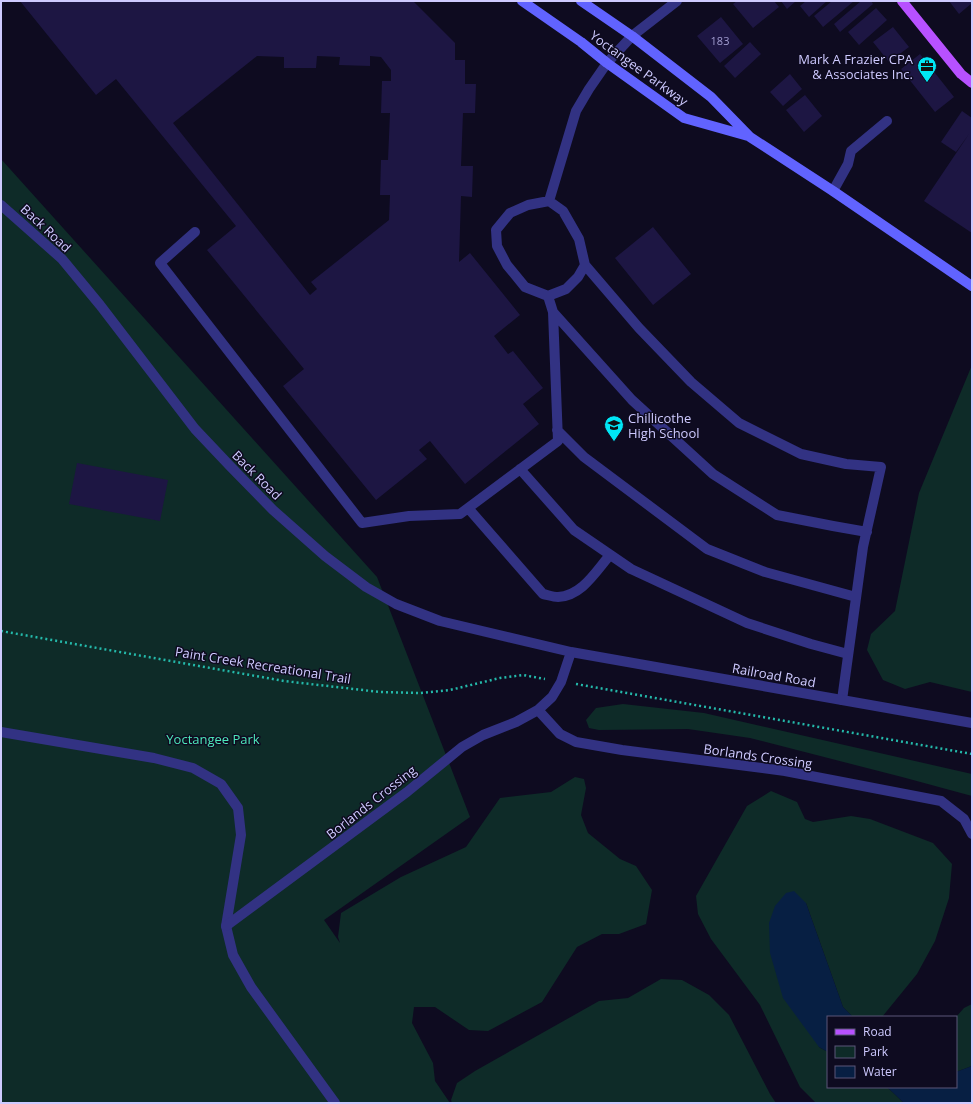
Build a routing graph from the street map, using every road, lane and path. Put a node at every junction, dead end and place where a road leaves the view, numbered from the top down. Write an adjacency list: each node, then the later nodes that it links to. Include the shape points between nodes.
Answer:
1 (522, 1): 6 (street, Yoctangee Parkway)
2 (581, 1): 5 (street, Yoctangee Parkway)
3 (677, 1): 5 (street)
4 (902, 1): 7 (main road, via 961,74)
5 (632, 36): 6 (street); 9 (street, Yoctangee Parkway, via 711,97)
6 (607, 63): 9 (street, Yoctangee Parkway, via 684,118); 11 (street, via 576,111)
7 (972, 83)
8 (887, 121): 10 (street, via 851,151 848,164)
9 (750, 137): 10 (street, Yoctangee Parkway)
10 (833, 191): 15 (street, Yoctangee Parkway)
11 (549, 201): 14 (street, via 563,211 579,239); 16 (street, via 528,205 510,213 496,230 497,246 506,265 525,287)
12 (1, 205): 25 (street, Back Road, via 62,259 195,429 274,510 325,556 366,587 396,604 440,622)
13 (195, 232): 20 (street, via 160,263 362,523 409,516 460,514)
14 (585, 265): 16 (street, via 566,289); 21 (street, via 639,328 691,382 739,423 801,454 846,464 881,467)
15 (972, 286)
16 (548, 296): 17 (street)
17 (553, 312): 18 (street); 21 (street, via 632,400 713,474 777,514)
18 (558, 430): 19 (street, via 558,441); 23 (street, via 584,457 707,549 765,572)
19 (520, 470): 20 (street); 22 (street, via 574,530)
20 (468, 508): 22 (street, via 543,594 558,597 574,593)
21 (867, 532): 23 (street)
22 (610, 555): 26 (street, via 631,569 747,623)
23 (856, 597): 26 (street)
24 (1, 631): 27 (path, Paint Creek Recreational Trail, via 284,681 380,692 420,694 523,675)
25 (571, 652): 27 (street, Borlands Crossing); 28 (street, Railroad Road)
26 (848, 654): 28 (street)
27 (561, 682): 29 (street, Borlands Crossing, via 552,697); 32 (path, Paint Creek Recreational Trail)
28 (842, 700): 30 (street, Railroad Road)
29 (538, 710): 33 (street, Borlands Crossing, via 560,734 576,742 785,771 941,802 964,819); 34 (street, Borlands Crossing, via 462,747 407,792)
30 (972, 723)
31 (1, 732): 34 (street, via 154,758 193,768 221,784 238,808 241,835)
32 (972, 754)
33 (972, 834)
34 (226, 926): 35 (street, via 234,955 251,987)
35 (335, 1103)

